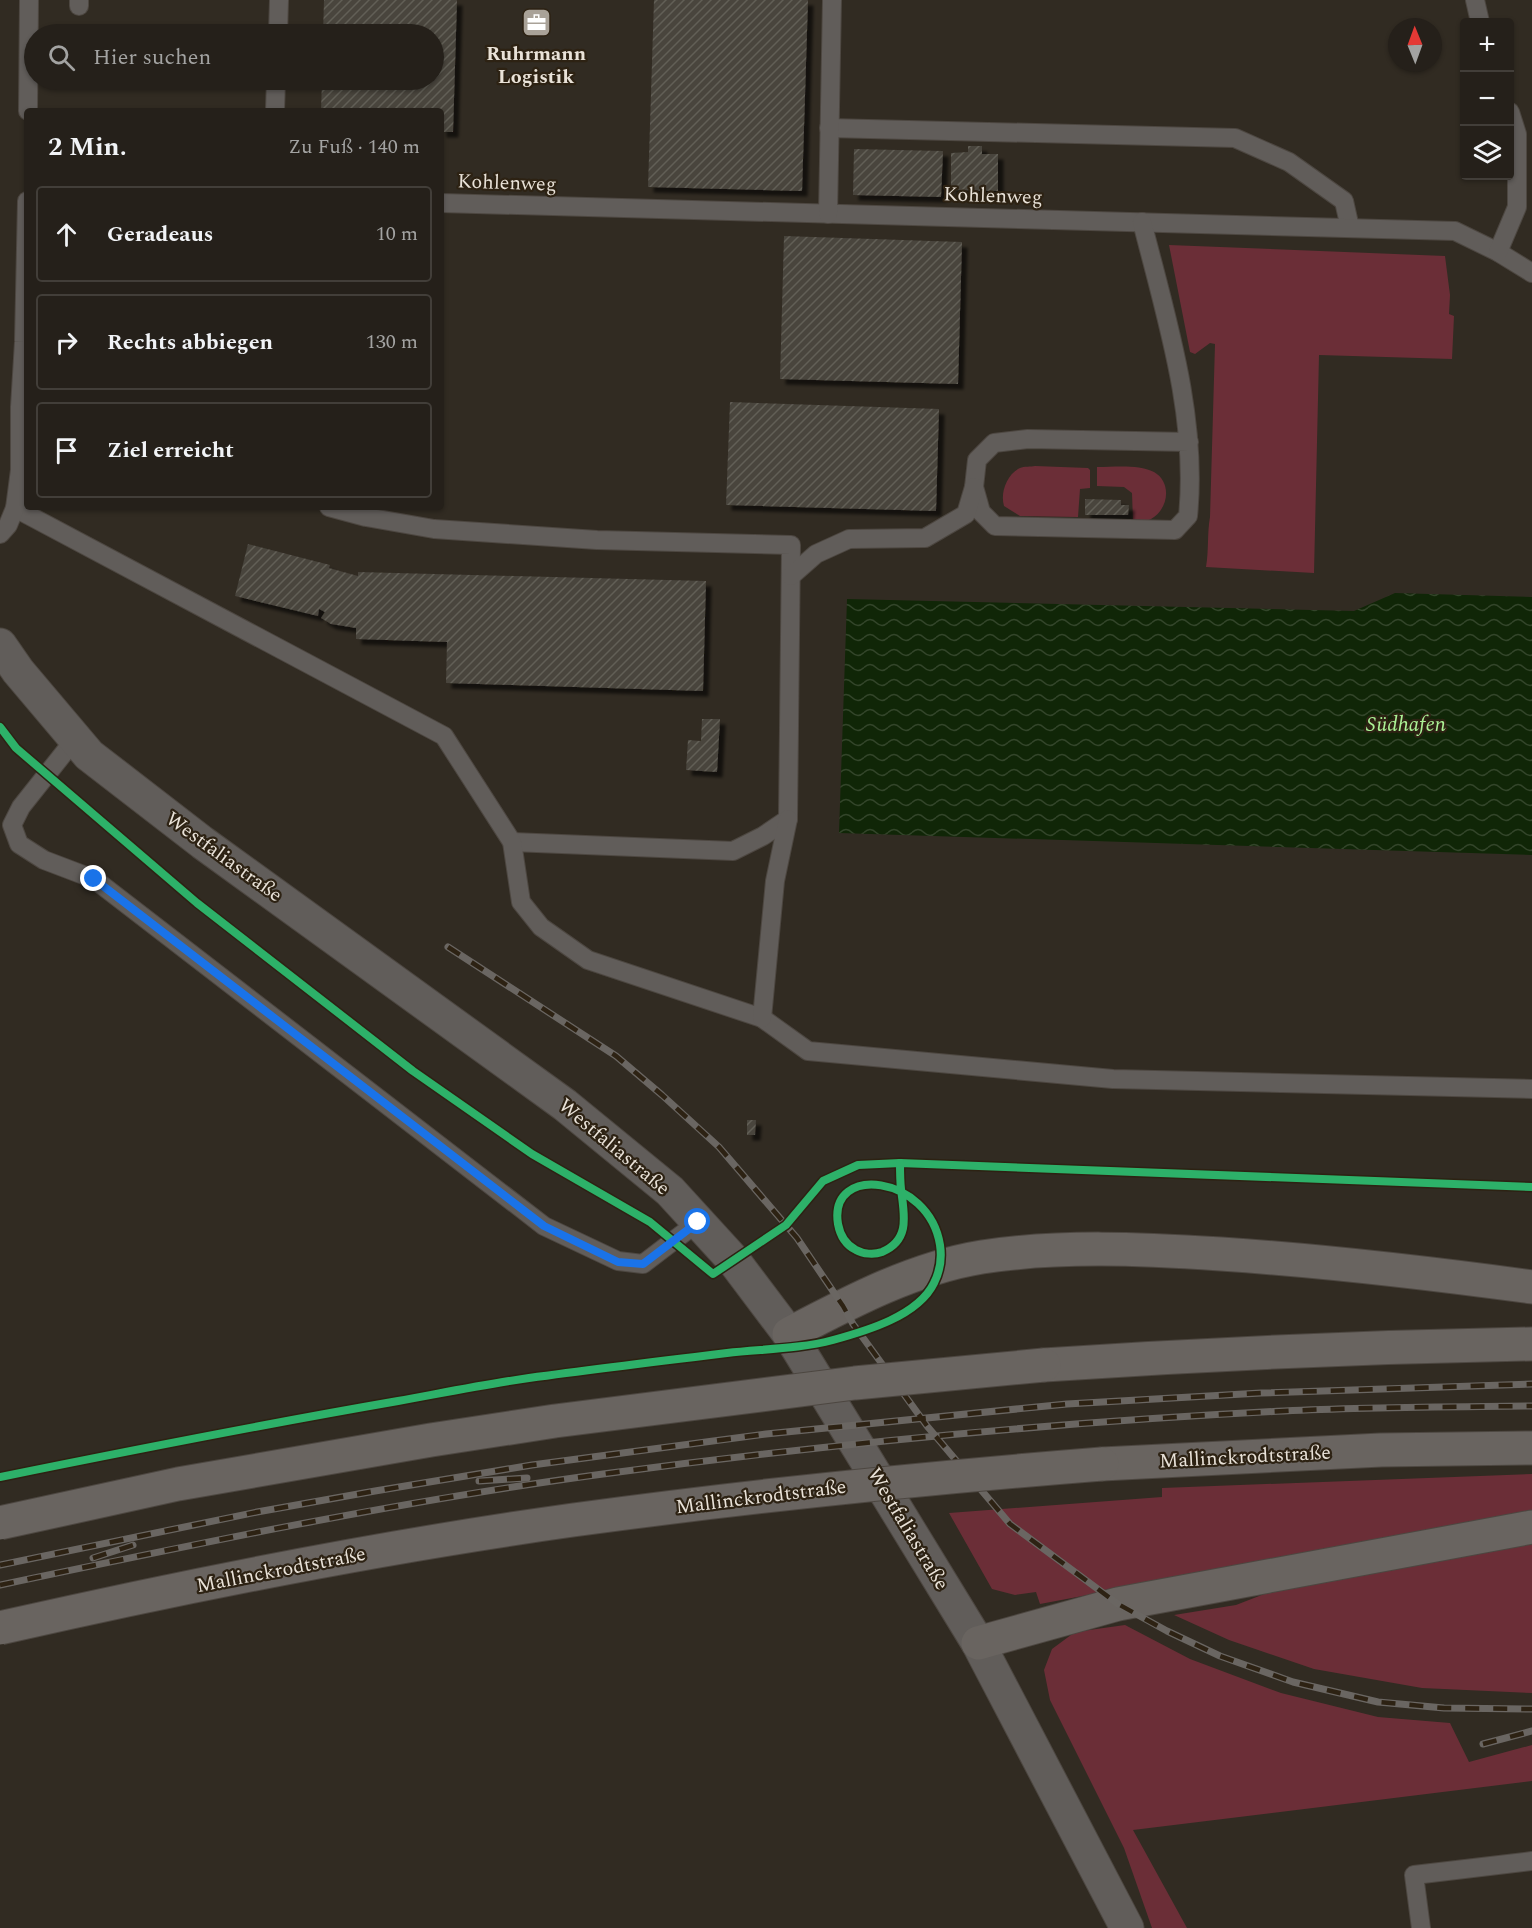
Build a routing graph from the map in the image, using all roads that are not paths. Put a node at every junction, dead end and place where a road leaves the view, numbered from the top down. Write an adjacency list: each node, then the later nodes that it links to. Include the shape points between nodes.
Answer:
1 (29, 0): 6 (lane)
2 (279, 0): 7 (lane)
3 (832, 0): 13 (lane)
4 (1475, 0): 5 (lane)
5 (1479, 18)
6 (29, 24)
7 (278, 24)
8 (28, 90): 10 (lane)
9 (276, 90): 11 (lane)
10 (28, 108)
11 (275, 108)
12 (1514, 126): 18 (lane, via 1517,207)
13 (828, 128): 15 (lane); 17 (lane, via 1235,138 1288,162 1344,201)
14 (444, 203): 15 (lane, Kohlenweg)
15 (828, 214): 16 (lane, Kohlenweg)
16 (1142, 222): 17 (lane, Kohlenweg); 21 (lane, via 1181,383)
17 (1350, 228): 18 (lane, Kohlenweg, via 1455,231)
18 (1498, 252): 19 (lane, Kohlenweg)
19 (1532, 273)
20 (24, 342): 23 (lane)
21 (1190, 442): 22 (lane, via 1028,439 994,443 977,460); 22 (lane, via 1188,516 1175,530 995,526 981,512)
22 (974, 487): 26 (lane, via 966,514 925,538 849,539 816,554)
23 (15, 508): 25 (lane); 30 (lane, via 444,736)
24 (340, 510): 26 (lane, via 434,529 597,540 791,545)
25 (0, 534)
26 (791, 576): 29 (lane)
27 (0, 645): 28 (street, Westfaliastraße)
28 (75, 739): 33 (street, Westfaliastraße, via 89,755 202,843 566,1105 669,1191); 33 (lane, via 21,807 12,825 19,844 44,860 94,879 544,1226 618,1262 643,1264)
29 (788, 819): 30 (lane, via 733,851); 31 (lane, via 775,881)
30 (512, 842): 31 (lane, via 521,902 541,927 588,960)
31 (762, 1018): 32 (lane, via 808,1051 943,1064 1113,1079)
32 (1532, 1089)
33 (698, 1222): 35 (street, Westfaliastraße, via 734,1261)
34 (1532, 1287): 35 (highway, via 1267,1257 1064,1249 981,1257 940,1267 843,1306)
35 (789, 1334): 41 (street, Westfaliastraße)
36 (1532, 1344): 38 (highway, bridge, via 1210,1354 855,1383 419,1442 178,1485)
37 (1532, 1448): 40 (highway, Mallinckrodtstraße, bridge, via 1381,1450 1102,1464 742,1498 402,1547)
38 (0, 1523)
39 (1532, 1527): 41 (highway, via 1118,1604)
40 (0, 1628)
41 (978, 1643): 43 (street, Westfaliastraße)
42 (1532, 1861): 44 (lane, via 1414,1875)
43 (1127, 1928)
44 (1420, 1928)

